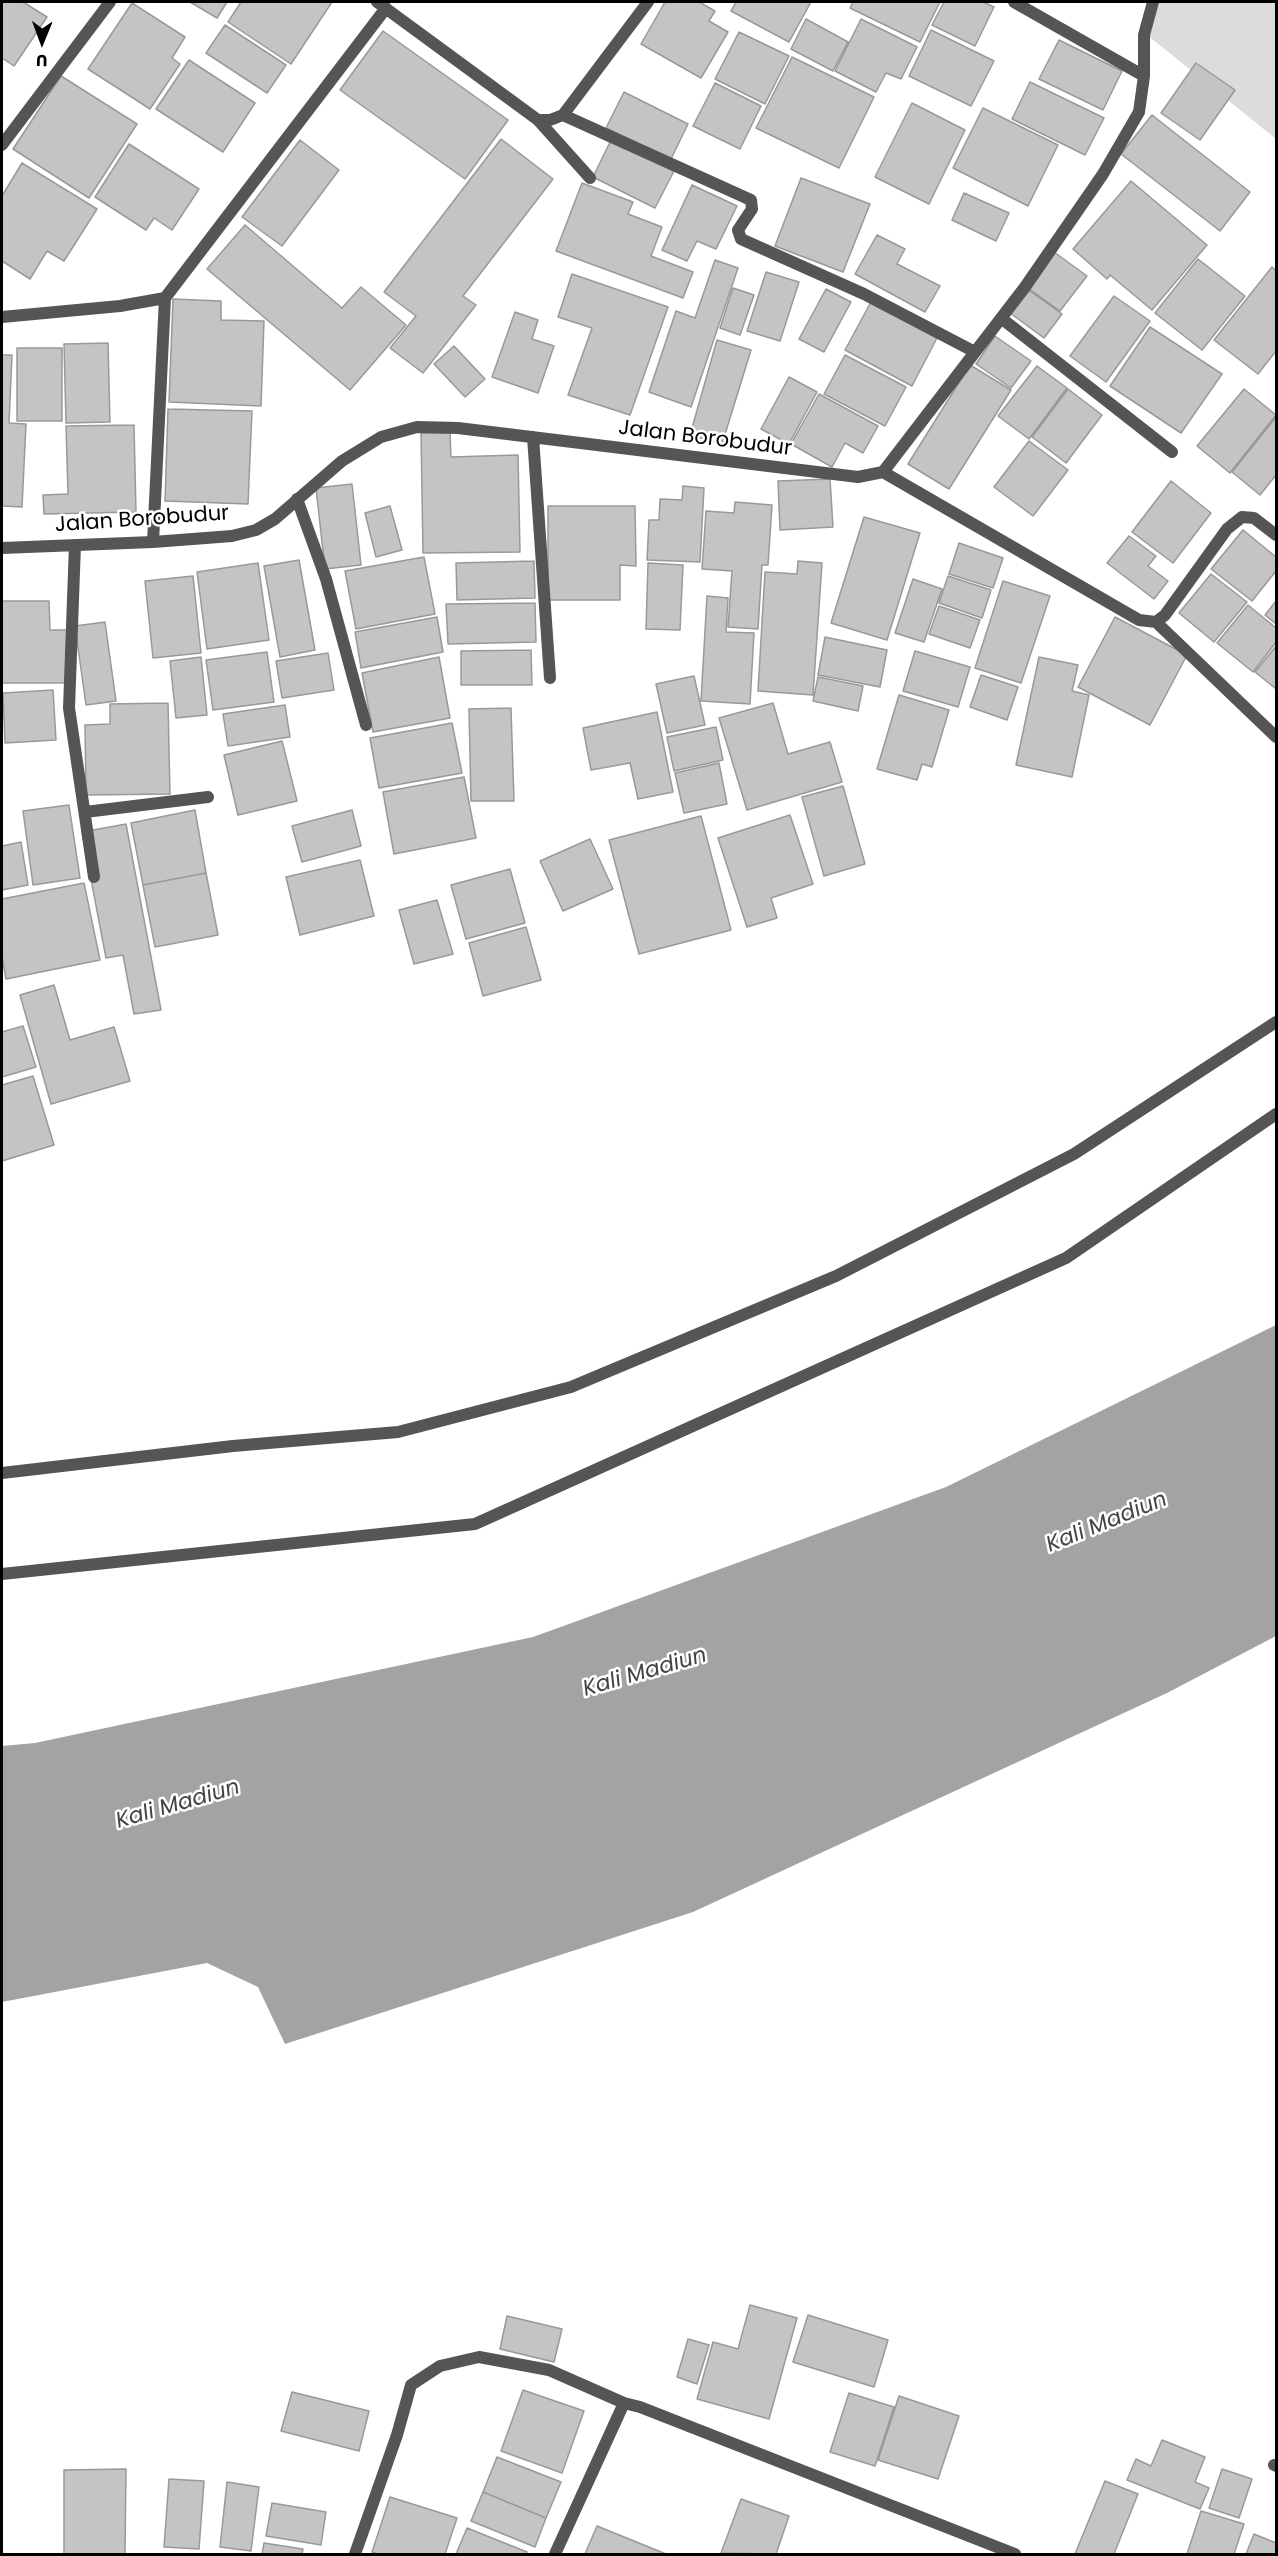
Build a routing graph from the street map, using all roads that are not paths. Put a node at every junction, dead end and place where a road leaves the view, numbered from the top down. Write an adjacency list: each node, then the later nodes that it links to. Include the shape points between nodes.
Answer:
1 (110, 2): 9 (street)
2 (648, 2): 7 (street)
3 (1014, 2): 6 (street)
4 (1154, 2): 6 (street, via 1144,35)
5 (382, 5): 8 (street); 11 (street)
6 (1144, 76): 13 (street, via 1138,112 1103,174)
7 (563, 115): 8 (street); 14 (street, via 751,200 752,209 738,230 741,239 864,294)
8 (538, 120): 10 (street)
9 (2, 145)
10 (590, 178)
11 (165, 298): 12 (street); 20 (street)
12 (2, 317)
13 (1001, 318): 14 (street); 16 (street)
14 (975, 352): 17 (street)
15 (533, 437): 17 (street, Jalan Borobudur, via 858,477); 18 (street, Jalan Borobudur, via 417,427 381,437 342,461); 24 (street)
16 (1172, 452)
17 (883, 472): 23 (street, via 1139,620)
18 (297, 500): 20 (street, Jalan Borobudur, via 256,530 232,536); 25 (street, via 322,568)
19 (1276, 535): 23 (street, via 1254,518 1242,517 1227,530)
20 (153, 542): 21 (street, Jalan Borobudur)
21 (75, 545): 22 (street, Jalan Borobudur); 28 (street, via 69,708)
22 (2, 548)
23 (1156, 622): 26 (street)
24 (550, 678)
25 (366, 725)
26 (1276, 737)
27 (208, 796): 28 (street)
28 (85, 812): 29 (street)
29 (94, 877)
30 (1276, 1022): 32 (street, via 1074,1154 836,1276 571,1387 398,1432 233,1446)
31 (1276, 1114): 33 (street, via 1066,1258 475,1524)
32 (2, 1473)
33 (2, 1574)
34 (624, 2403): 35 (street, via 549,2370 478,2357 440,2366 411,2385); 36 (street); 37 (street)
35 (355, 2554)
36 (555, 2554)
37 (1015, 2554)

